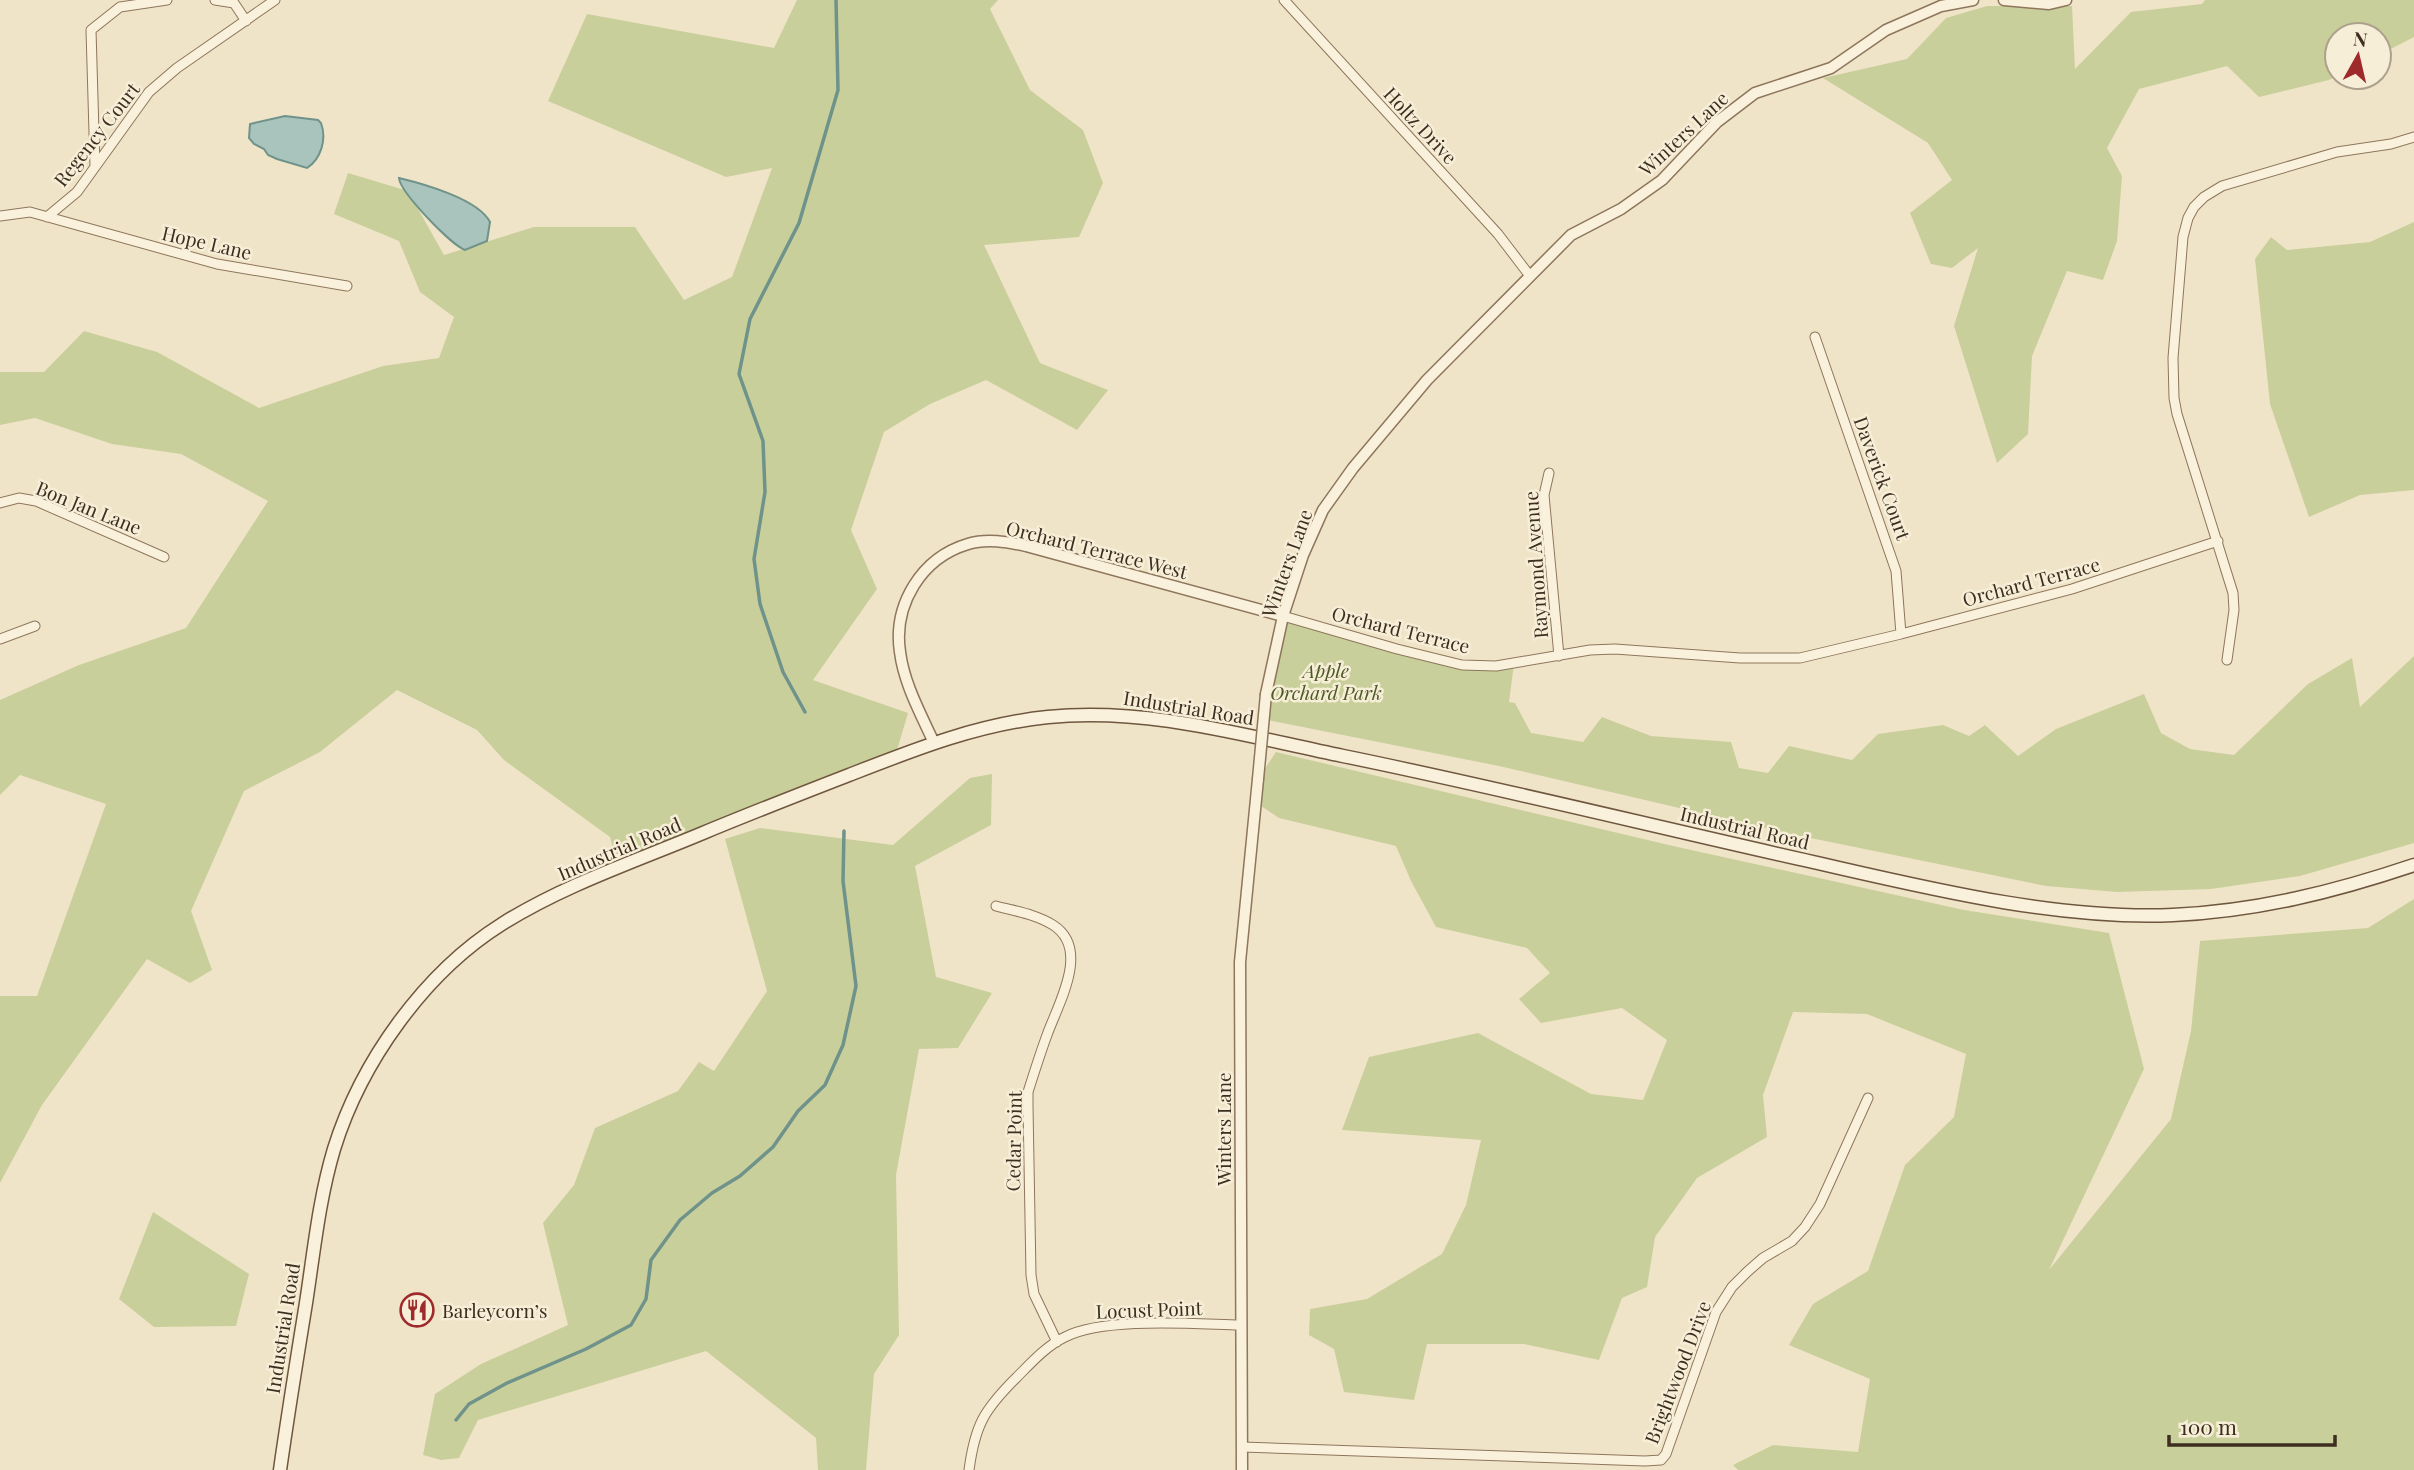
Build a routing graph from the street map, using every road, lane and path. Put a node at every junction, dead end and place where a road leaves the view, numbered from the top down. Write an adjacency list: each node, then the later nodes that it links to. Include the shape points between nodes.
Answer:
1 (167, 0): 10 (street, via 120,7 91,30)
2 (215, 0): 8 (street, via 234,3)
3 (275, 0): 8 (street, Regency Court)
4 (1284, 0): 13 (street, Holtz Drive, via 1498,234)
5 (1973, 0): 13 (street, Winters Lane, via 1919,15 1886,30 1831,68 1755,93 1717,122 1662,180 1572,235)
6 (2004, 0): 7 (street, via 2049,4)
7 (2066, 0)
8 (246, 21): 10 (street, Regency Court, via 149,93)
9 (2414, 137): 18 (street, via 2337,152 2222,186 2204,197 2188,218 2172,378 2177,414)
10 (95, 167): 12 (street, Regency Court, via 77,192)
11 (0, 216): 12 (street, Hope Lane, via 24,212)
12 (47, 217): 14 (street, Hope Lane, via 217,264)
13 (1530, 276): 20 (street, Winters Lane, via 1427,380 1341,484 1314,528)
14 (347, 286)
15 (1815, 338): 22 (street, Daverick Court, via 1896,571)
16 (1549, 473): 24 (street, Raymond Avenue, via 1544,495)
17 (0, 503): 19 (street, Bon Jan Lane, via 36,501)
18 (2218, 541): 22 (street, Orchard Terrace, via 2072,589); 25 (street, via 2234,601)
19 (164, 556)
20 (1283, 616): 24 (street, Orchard Terrace, via 1462,664 1496,666); 26 (street, Orchard Terrace West, via 1026,546 999,541 969,543 941,556 924,571 912,586 899,625 906,678); 30 (street, Winters Lane, bridge, via 1266,694 1240,962)
21 (35, 626): 23 (street)
22 (1901, 634): 24 (street, Orchard Terrace, via 1800,658 1740,659 1615,649)
23 (0, 639)
24 (1559, 656)
25 (2227, 660)
26 (934, 743): 27 (main road, Industrial Road, via 993,726 1049,717 1118,714 1163,719 1886,879 2062,909 2169,915 2240,908 2300,899); 34 (main road, Industrial Road, via 748,814 542,902 498,926 426,988 363,1081 334,1151 321,1206)
27 (2414, 865)
28 (996, 906): 31 (street, Cedar Point, via 1052,924 1066,938 1071,956 1067,981 1028,1092 1031,1275 1034,1294)
29 (1868, 1098): 33 (street, Brightwood Drive, via 1805,1227 1747,1272 1720,1305 1666,1454 1661,1460)
30 (1240, 1325): 31 (street, Locust Point, via 1096,1326); 32 (street, Winters Lane)
31 (1056, 1342): 35 (street, Locust Point, via 986,1410 976,1431)
32 (1242, 1447): 33 (street, Brightwood Drive); 36 (street, Winters Lane)
33 (1637, 1461): 37 (street)
34 (280, 1470)
35 (969, 1470)
36 (1242, 1470)
37 (1643, 1470)

